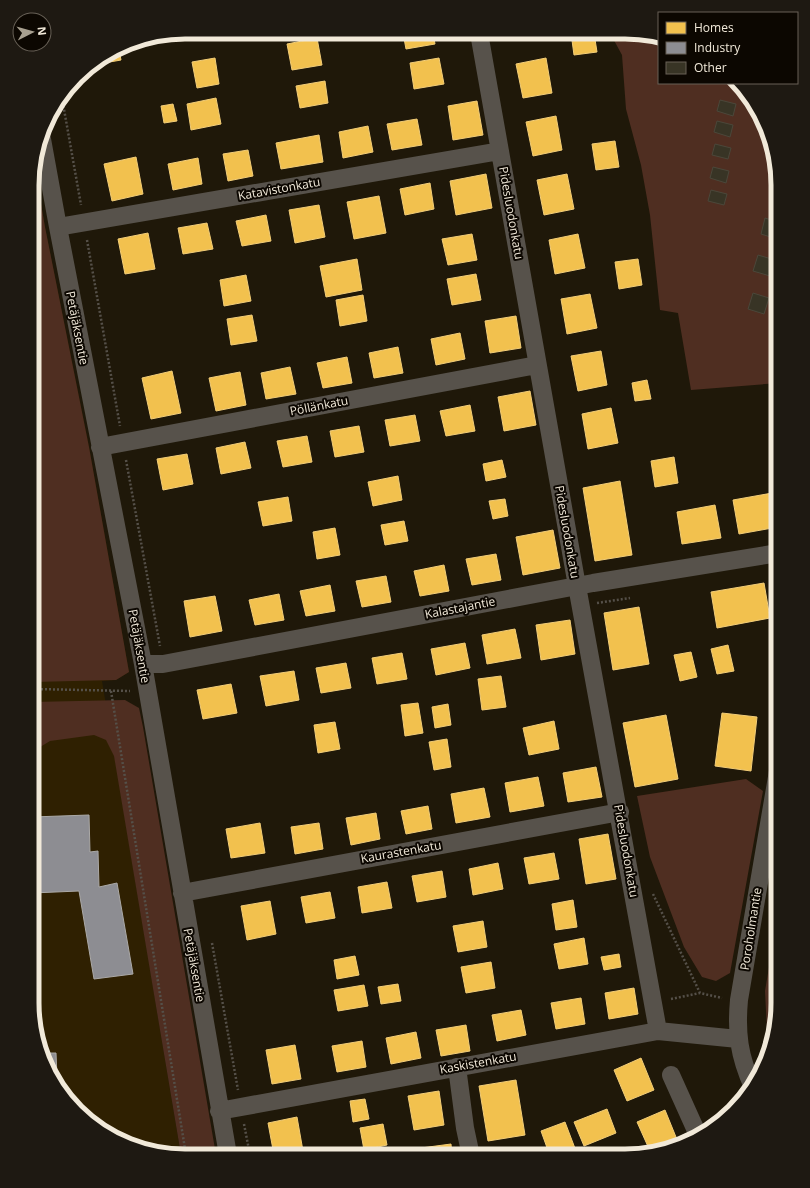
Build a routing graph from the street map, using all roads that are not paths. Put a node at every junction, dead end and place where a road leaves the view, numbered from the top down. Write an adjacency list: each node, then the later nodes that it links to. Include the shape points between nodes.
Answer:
1 (480, 39): 3 (street, Pidesluodonkatu)
2 (44, 149): 4 (street, Petäjäksentie)
3 (500, 151): 4 (street, Katavistonkatu); 5 (street, Pidesluodonkatu)
4 (58, 228): 6 (street, Petäjäksentie)
5 (537, 365): 6 (street, Pöllänkatu); 8 (street, Pidesluodonkatu)
6 (100, 447): 9 (street, Petäjäksentie)
7 (771, 554): 8 (street, Kalastajantie)
8 (577, 586): 9 (street, Kalastajantie, via 164,664); 10 (street, Pidesluodonkatu)
9 (143, 664): 12 (street, Petäjäksentie)
10 (620, 812): 12 (street, Kaurastenkatu); 13 (street, Pidesluodonkatu)
11 (771, 812): 14 (street, Poroholmantie, via 739,1000)
12 (182, 893): 18 (street, Petäjäksentie)
13 (658, 1031): 14 (street, Kaskistenkatu); 15 (street, Kaskistenkatu)
14 (738, 1039): 17 (street, Poroholmantie)
15 (457, 1067): 18 (street, Kaskistenkatu); 21 (street)
16 (671, 1074): 19 (street)
17 (750, 1078)
18 (219, 1111): 20 (street, Petäjäksentie)
19 (696, 1130)
20 (227, 1149)
21 (470, 1149)

